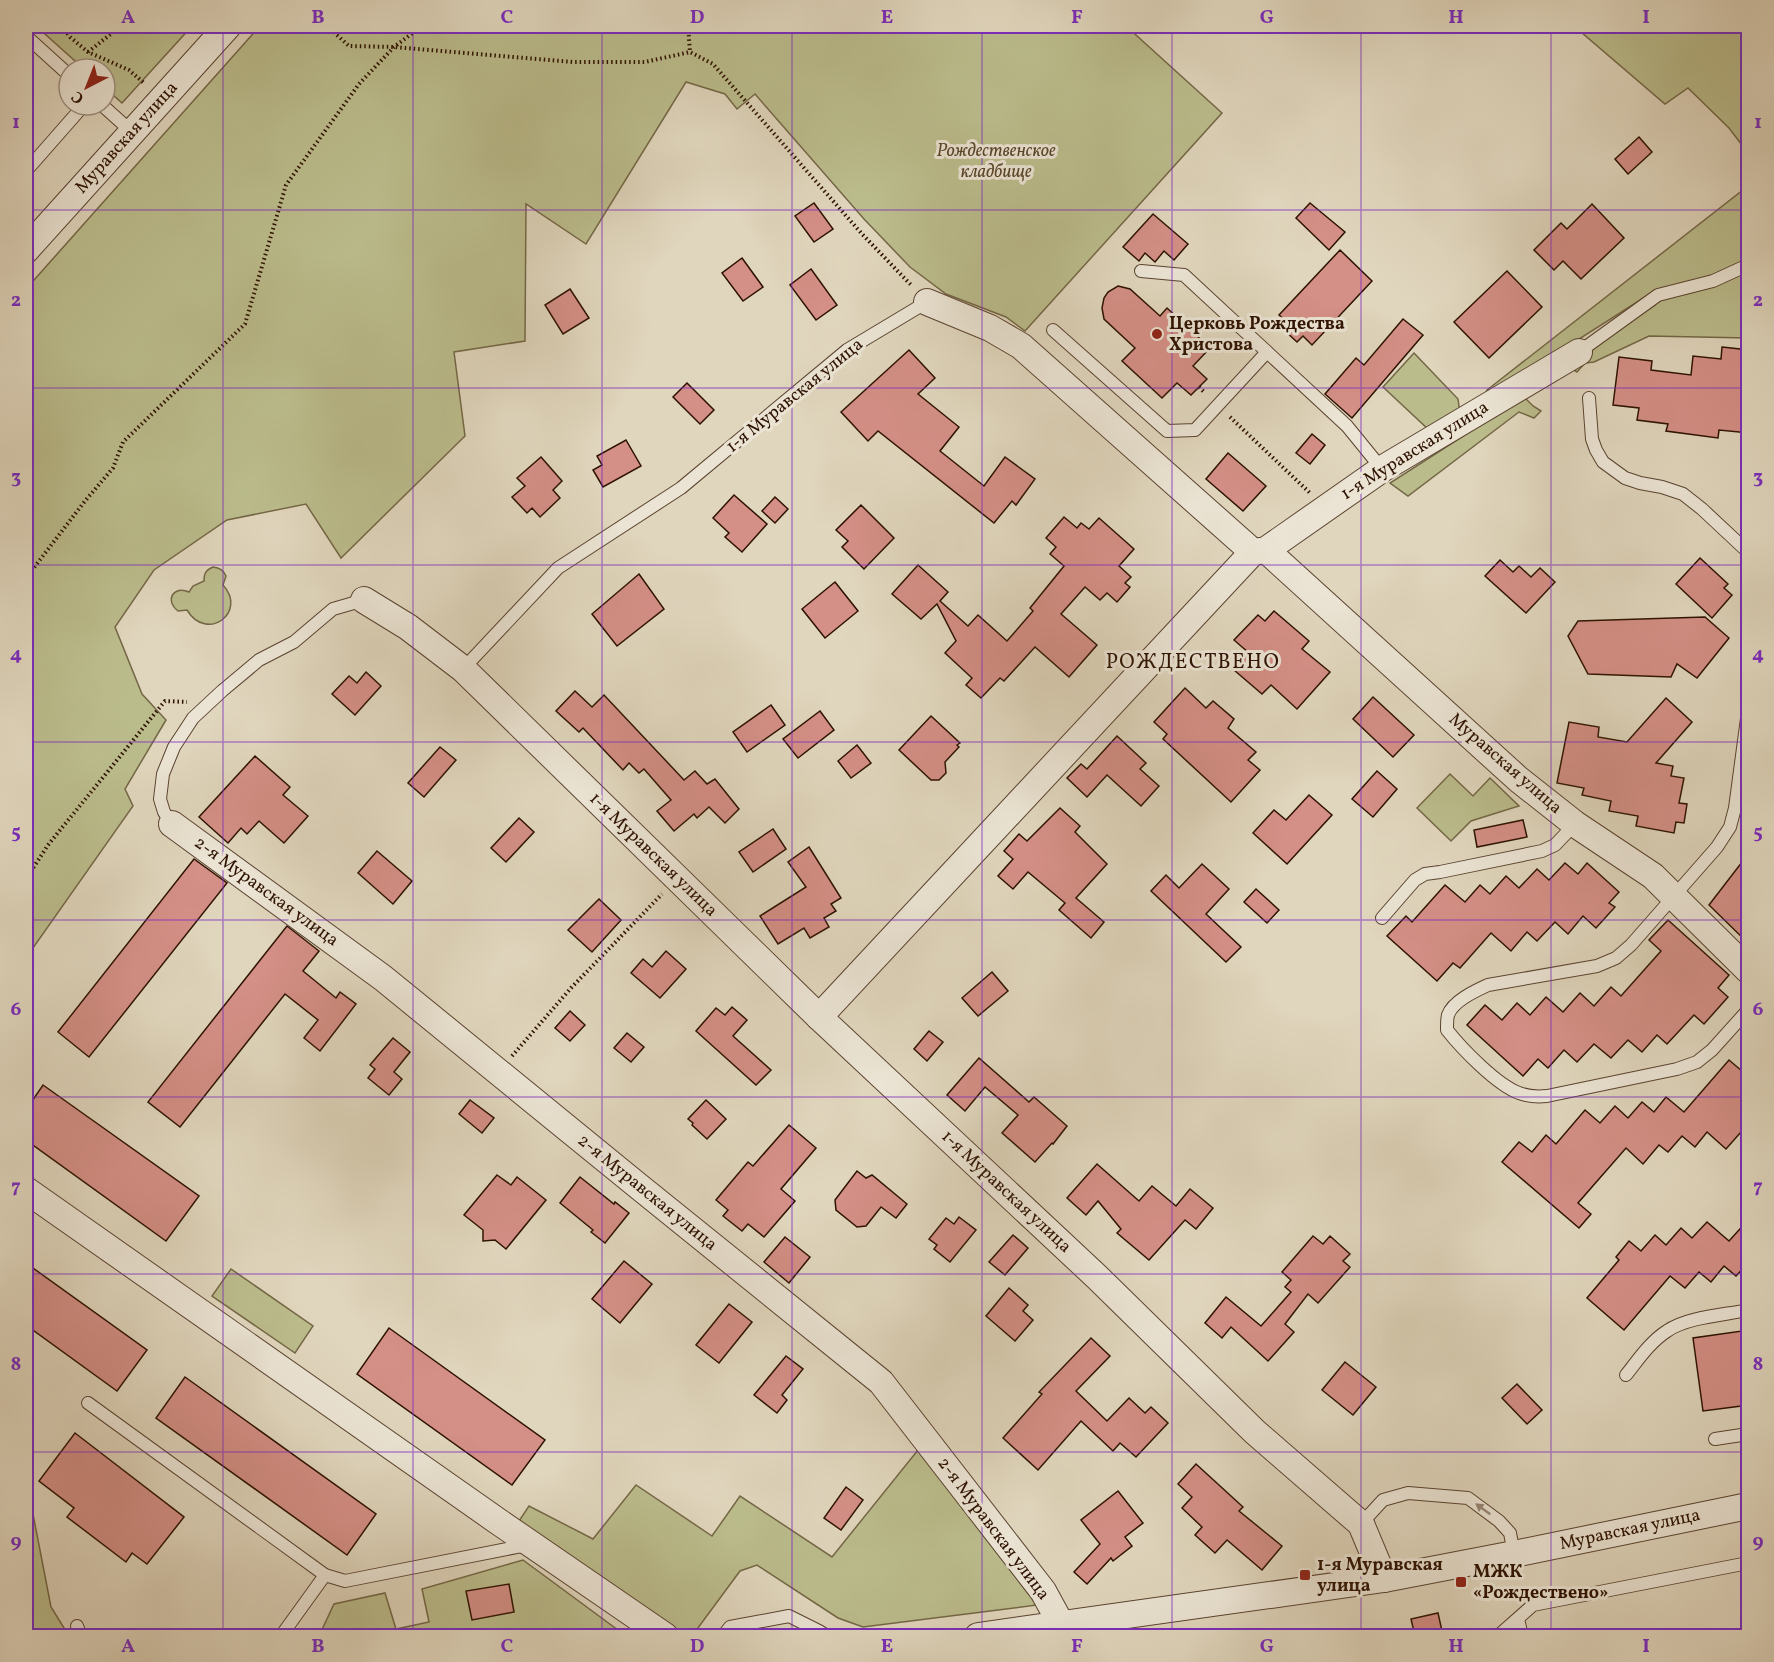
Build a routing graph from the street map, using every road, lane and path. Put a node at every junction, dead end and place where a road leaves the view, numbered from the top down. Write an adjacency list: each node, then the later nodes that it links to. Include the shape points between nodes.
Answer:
1 (62, 26): 13 (path)
2 (121, 26): 13 (path)
3 (228, 26): 19 (street, Муравская улица)
4 (327, 26): 12 (path, via 349,46)
5 (422, 26): 12 (path)
6 (688, 26): 14 (path)
7 (1584, 26): 10 (path)
8 (1743, 26): 9 (lane)
9 (1749, 28)
10 (1580, 30)
11 (26, 36): 15 (lane)
12 (394, 47): 14 (path, via 573,62 645,62); 35 (path, via 359,84 286,185 245,324 123,442 112,468)
13 (88, 52): 16 (path, via 129,70)
14 (690, 52): 24 (path, via 713,64)
15 (57, 64)
16 (145, 84)
17 (73, 117): 20 (lane)
18 (115, 117): 19 (lane)
19 (132, 132): 21 (street, Муравская улица)
20 (26, 171)
21 (26, 250)
22 (1749, 265): 27 (lane, via 1658,295)
23 (1141, 271): 26 (lane, via 1185,275)
24 (927, 302): 33 (street, via 990,328 1021,346); 37 (lane, 1-я Муравская улица, via 847,350 681,488 558,568)
25 (1053, 330): 30 (lane, via 1167,431 1195,430)
26 (1268, 352): 30 (lane); 31 (lane, via 1347,426)
27 (1579, 352): 31 (street, 1-я Муравская улица)
28 (1199, 387): 30 (path)
29 (1589, 398): 34 (lane, via 1592,439 1603,462 1625,478 1683,494)
30 (1218, 405): 32 (path)
31 (1382, 470): 32 (street, 1-я Муравская улица)
32 (1325, 508): 33 (street, 1-я Муравская улица)
33 (1260, 551): 41 (street, Муравская улица, via 1518,779); 48 (street, 1-я Муравская улица)
34 (1749, 552)
35 (26, 578)
36 (364, 600): 37 (street, 1-я Муравская улица, via 408,627); 38 (lane, via 333,609 294,642 259,660)
37 (463, 669): 42 (street, 1-я Муравская улица)
38 (209, 703): 40 (lane, via 193,718 174,747 163,774 160,799); 43 (path, via 165,701 48,845)
39 (1749, 711): 44 (lane, via 1730,827)
40 (172, 824): 64 (street, 2-я Муравская улица, via 383,978 881,1382 1043,1591)
41 (1575, 824): 44 (street, Муравская улица, via 1653,876); 45 (lane, via 1555,845 1542,851 1425,874)
42 (677, 878): 48 (street, 1-я Муравская улица); 49 (path)
43 (26, 879)
44 (1674, 897): 46 (street, Муравская улица); 47 (lane, via 1616,958 1597,966 1488,985 1460,1000 1448,1014 1447,1030 1502,1084 1532,1097 1697,1062)
45 (1382, 918)
46 (1749, 970)
47 (1749, 1010)
48 (819, 1017): 57 (street, 1-я Муравская улица, via 1255,1432)
49 (507, 1062)
50 (26, 1190): 58 (street)
51 (1749, 1310): 52 (lane, via 1668,1330 1651,1344)
52 (1626, 1376)
53 (88, 1403): 61 (lane)
54 (1749, 1434): 55 (lane)
55 (1715, 1439)
56 (1749, 1506): 59 (street, Муравская улица)
57 (1361, 1524): 59 (lane, one-way to 57, via 1510,1533 1468,1498 1408,1493 1383,1500); 62 (street, 1-я Муравская улица)
58 (532, 1544): 61 (lane, via 345,1581); 66 (street)
59 (1514, 1554): 62 (street, Муравская улица)
60 (1749, 1563): 63 (lane, via 1533,1605)
61 (326, 1575): 65 (lane)
62 (1384, 1579): 64 (street, Муравская улица)
63 (1518, 1619): 70 (lane); 71 (lane)
64 (1061, 1624): 69 (street, Муравская улица)
65 (281, 1636)
66 (665, 1636)
67 (723, 1636): 68 (lane, via 730,1627 789,1616)
68 (827, 1636)
69 (978, 1636)
70 (1498, 1636)
71 (1522, 1636)

